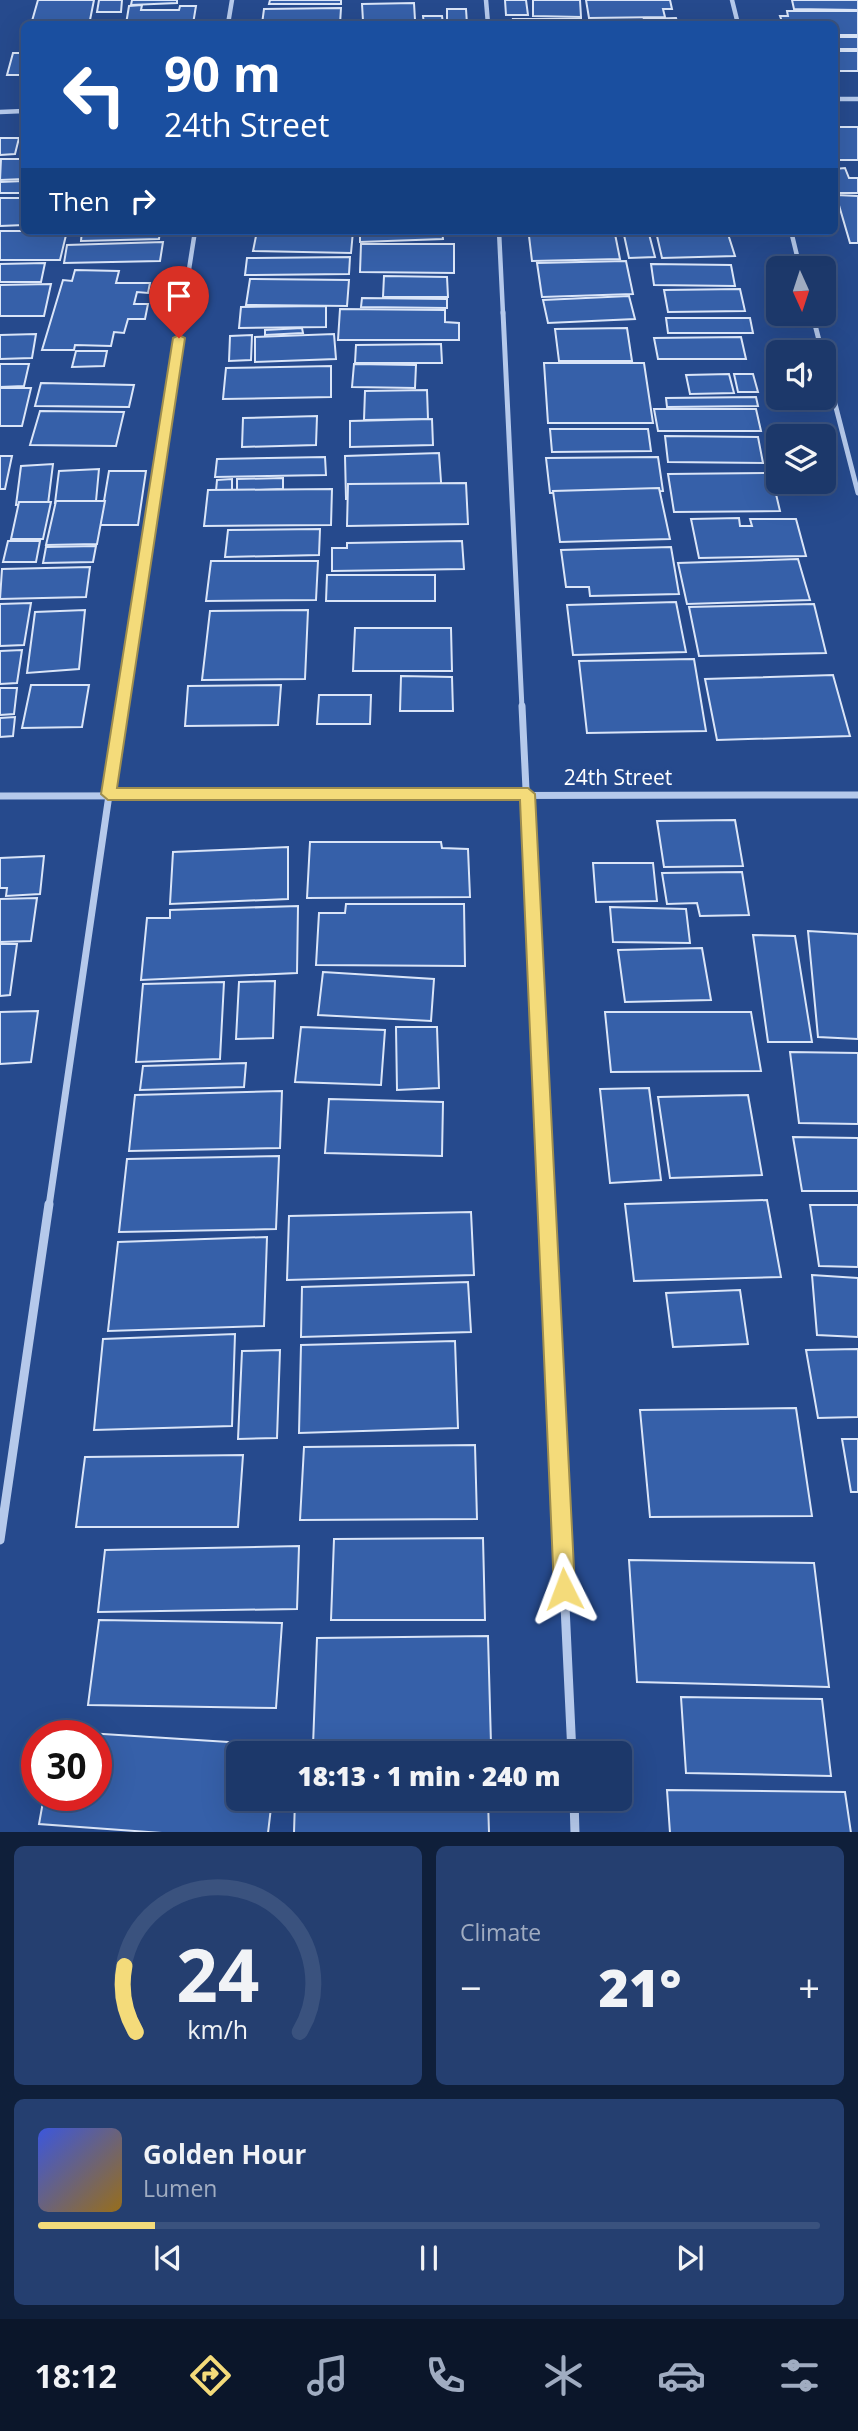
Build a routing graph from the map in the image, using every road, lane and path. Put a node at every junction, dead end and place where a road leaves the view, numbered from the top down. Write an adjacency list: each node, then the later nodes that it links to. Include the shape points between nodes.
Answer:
1 (232, 0): 4 (street)
2 (486, 0): 5 (street)
3 (732, 0): 6 (street)
4 (228, 21)
5 (488, 21)
6 (737, 21)
7 (838, 99): 8 (street)
8 (858, 99)
9 (21, 111): 10 (street)
10 (0, 112)
11 (194, 235): 17 (street)
12 (499, 235): 18 (street)
13 (792, 235): 14 (street)
14 (797, 256)
15 (836, 408): 16 (street)
16 (858, 494)
17 (108, 794): 18 (street, 24th Street); 20 (street, 24th Street); 21 (street)
18 (528, 794): 19 (street, 24th Street); 22 (street)
19 (858, 795)
20 (0, 796)
21 (0, 1539)
22 (571, 1741)
23 (575, 1811): 24 (street)
24 (576, 1832)

